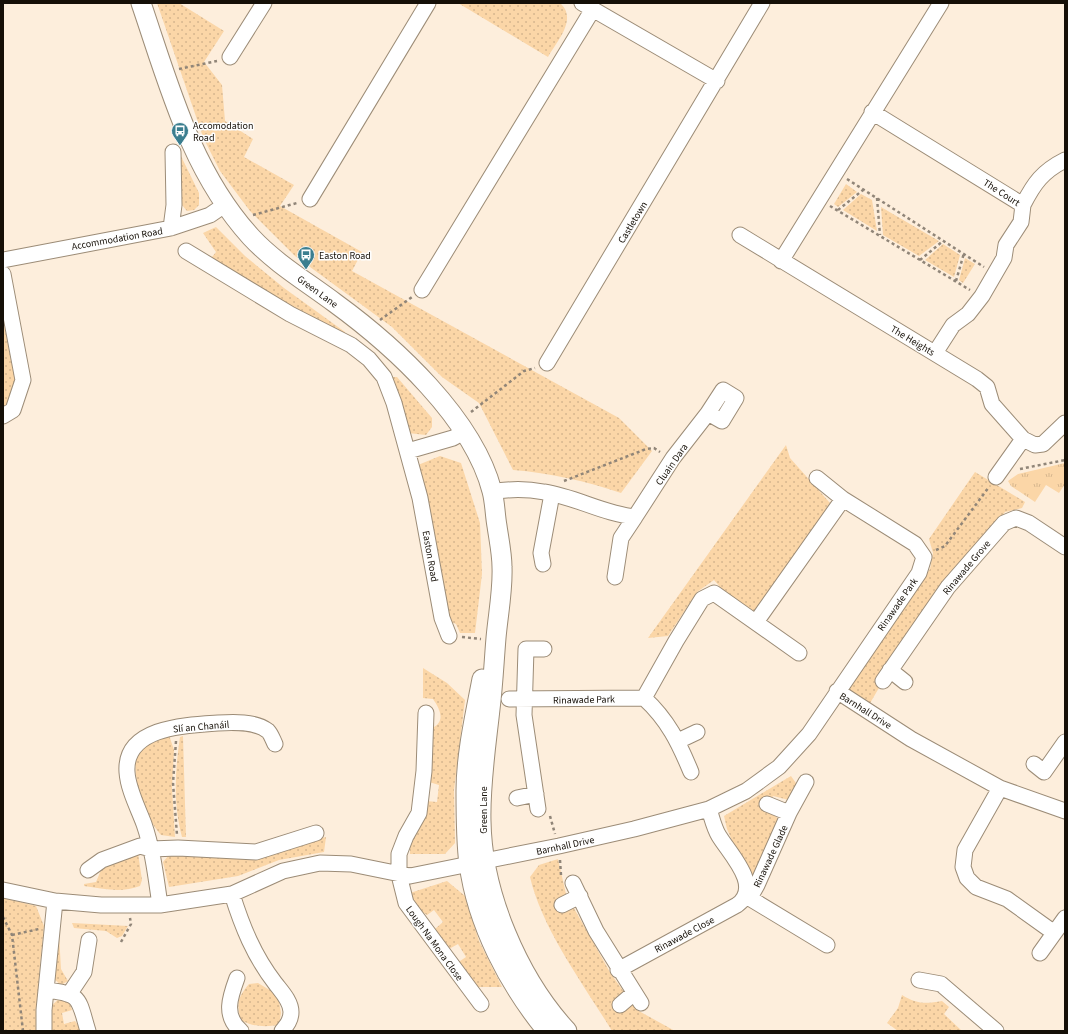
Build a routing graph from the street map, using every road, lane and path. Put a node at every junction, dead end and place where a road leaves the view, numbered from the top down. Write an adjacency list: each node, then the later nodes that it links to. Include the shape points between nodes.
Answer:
1 (141, 3): 18 (street, Green Lane, via 179,117 198,161)
2 (264, 3): 7 (street)
3 (428, 3): 17 (street)
4 (762, 3): 9 (street, Castletown)
5 (941, 3): 10 (street)
6 (588, 6): 9 (street); 34 (street)
7 (230, 57): 8 (path)
8 (174, 70)
9 (717, 81): 38 (street, Castletown)
10 (872, 112): 13 (street); 19 (street, The Court)
11 (174, 152): 22 (street, via 174,205)
12 (1065, 160): 19 (street, via 1051,167 1040,177)
13 (836, 172): 14 (path); 16 (street)
14 (863, 190): 15 (path); 20 (path)
15 (877, 198): 24 (path); 25 (path)
16 (820, 199): 20 (path); 30 (street)
17 (310, 200): 21 (path)
18 (226, 204): 22 (street, Accommodation Road, via 210,215); 41 (street, Green Lane, via 268,253 384,342)
19 (1023, 205): 32 (street, The Court, via 1020,222 1006,245 1004,258)
20 (838, 210): 24 (path)
21 (247, 217)
22 (171, 228): 28 (street, Accommodation Road)
23 (740, 235): 30 (street, The Heights)
24 (880, 236): 29 (path)
25 (943, 241): 27 (path); 29 (path)
26 (186, 251): 44 (street, Easton Road, via 290,314 362,352 384,377)
27 (964, 254): 32 (path); 33 (path)
28 (3, 260)
29 (920, 260): 33 (path)
30 (781, 261): 37 (street, The Heights)
31 (3, 274): 40 (street, via 23,380 13,410)
32 (995, 274): 35 (street, The Court)
33 (956, 281): 35 (path)
34 (422, 290): 36 (path)
35 (982, 296): 37 (street, The Court, via 968,314 953,325)
36 (376, 322)
37 (935, 353): 43 (street, The Heights, via 986,387 992,404)
38 (547, 364): 41 (path, via 524,372)
39 (708, 413): 45 (street, Cluain Dara)
40 (3, 416)
41 (466, 423): 44 (street, via 453,438); 49 (street, Green Lane)
42 (1065, 423): 43 (street, via 1043,444 1035,445)
43 (1023, 439): 48 (street)
44 (408, 451): 59 (street, Easton Road, via 420,498 442,618)
45 (675, 456): 50 (path, via 654,448 646,450 574,476); 52 (street, Cluain Dara)
46 (1065, 460): 48 (path, via 1016,470 1000,479)
47 (817, 478): 51 (street)
48 (996, 478): 54 (path, via 945,546)
49 (492, 492): 50 (street, via 505,490); 56 (street, Green Lane)
50 (548, 493): 52 (street, via 618,516); 55 (street, via 541,553)
51 (843, 499): 54 (street, via 914,544); 58 (street)
52 (636, 517): 57 (street, Cluain Dara, via 621,538)
53 (1065, 547): 63 (street, Rinawade Grove, via 1028,522 1016,518 1004,523 948,587 887,676)
54 (924, 557): 64 (street, Rinawade Park, via 919,573)
55 (543, 564)
56 (502, 568): 88 (street, Green Lane, via 491,705 484,757); 88 (street, Green Lane, via 469,755 466,790)
57 (615, 577)
58 (756, 622): 62 (street); 65 (street, via 714,593 702,599)
59 (449, 636): 60 (path)
60 (481, 639)
61 (544, 649): 67 (street, via 526,649)
62 (799, 654)
63 (905, 682)
64 (837, 692): 77 (street, Barnhall Drive, via 911,739); 82 (street, Barnhall Drive, via 809,734 779,767 746,791)
65 (644, 698): 67 (street, Rinawade Park); 71 (street)
66 (509, 699): 67 (street, Rinawade Park)
67 (524, 700): 78 (street)
68 (426, 713): 90 (street, Lough Na Mona Close, via 424,771 419,812 399,854)
69 (174, 727): 73 (street, Slí an Chanáil, via 220,723 256,724 269,732); 86 (street, Slí an Chanáil, via 153,734 136,744 129,754 127,772); 87 (path)
70 (697, 732): 71 (street)
71 (678, 741): 74 (street)
72 (1065, 742): 75 (street)
73 (275, 744)
74 (691, 772)
75 (1045, 772)
76 (806, 782): 84 (street, Rinawade Glade)
77 (1000, 788): 83 (street, Barnhall Drive); 101 (street, via 965,850 963,867 967,878 976,887 1007,899)
78 (536, 794): 79 (street); 81 (street)
79 (517, 798)
80 (767, 804): 84 (street, Rinawade Glade)
81 (538, 809)
82 (709, 810): 88 (street, Barnhall Drive, via 634,830); 93 (street, via 718,834 746,878)
83 (1065, 811)
84 (789, 813): 93 (street, Rinawade Glade, via 757,885 753,892)
85 (316, 833): 87 (street, via 256,852)
86 (151, 848): 87 (street); 89 (street, via 140,846 102,860); 96 (street, Slí an Chanáil)
87 (178, 848)
88 (478, 863): 90 (street, Barnhall Drive, via 410,876); 119 (street, via 480,881 508,974); 120 (street, Green Lane, via 516,957 535,990)
89 (88, 870)
90 (399, 875): 92 (street, Barnhall Drive, via 350,864 320,863 283,871); 112 (street, Lough Na Mona Close, via 406,903)
91 (3, 890): 94 (street, Barnhall Drive)
92 (232, 894): 96 (street, Barnhall Drive); 118 (street, via 242,925 256,954 287,999 291,1012 288,1024)
93 (746, 896): 105 (street); 107 (street, Rinawade Close, via 737,906)
94 (55, 901): 95 (street, Barnhall Drive, via 101,906); 100 (street)
95 (130, 905): 96 (street, Barnhall Drive); 104 (path, via 131,924)
96 (160, 905)
97 (562, 905): 107 (street, via 577,889 596,931)
98 (3, 917): 102 (path)
99 (1065, 918): 101 (street)
100 (53, 926): 102 (path); 110 (street)
101 (1053, 932): 106 (street)
102 (12, 935): 114 (path)
103 (89, 940): 111 (street, via 84,972)
104 (121, 942)
105 (828, 945)
106 (1040, 952)
107 (618, 970): 113 (street, via 638,998)
108 (237, 978): 117 (street, via 229,1011 232,1021)
109 (919, 980): 121 (street, via 941,984)
110 (46, 990): 111 (street); 115 (street)
111 (70, 993): 116 (street, via 81,1008)
112 (481, 1004)
113 (620, 1005)
114 (23, 1031)
115 (44, 1031)
116 (88, 1031)
117 (241, 1031)
118 (282, 1031)
119 (547, 1031)
120 (567, 1031)
121 (996, 1031)

